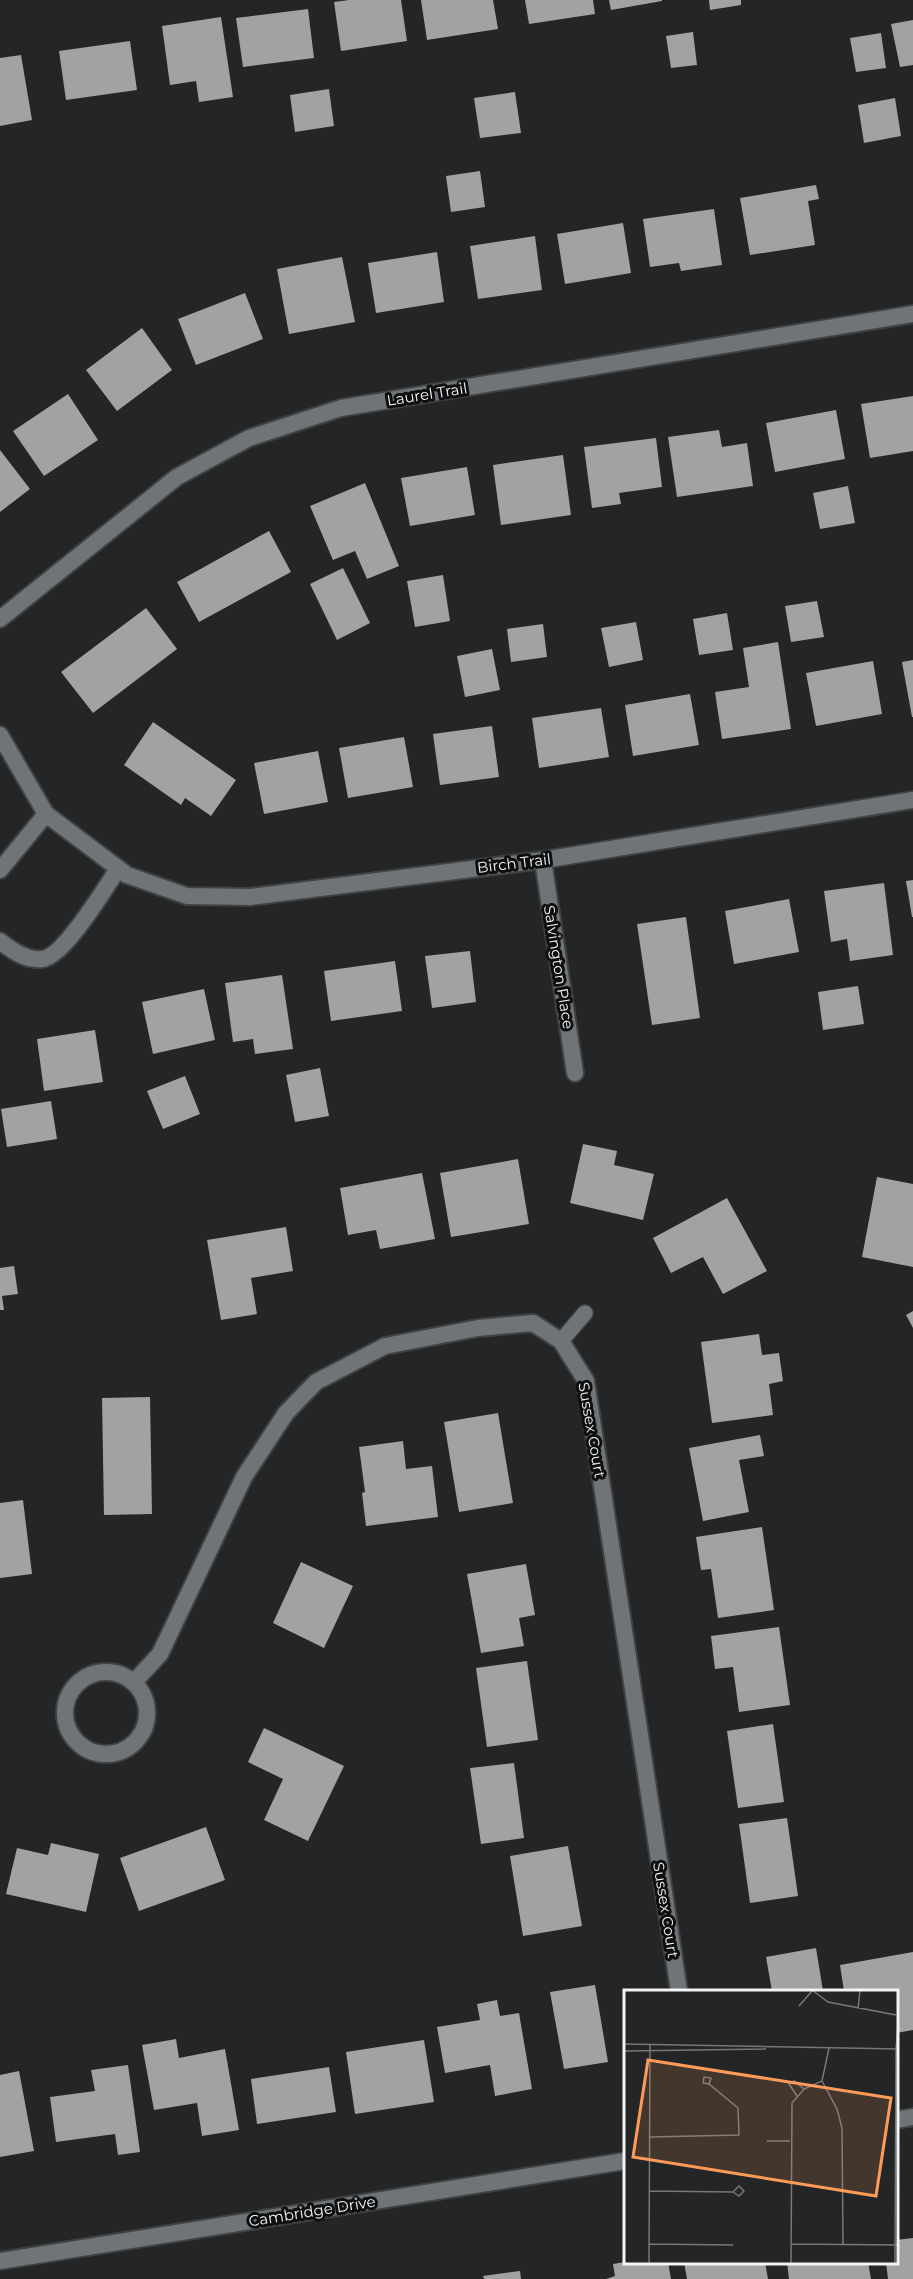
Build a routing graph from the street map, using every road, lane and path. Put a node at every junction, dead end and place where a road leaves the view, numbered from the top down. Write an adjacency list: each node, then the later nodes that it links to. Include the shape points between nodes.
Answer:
1 (913, 314): 2 (street, Laurel Trail, via 341,408 249,438 177,477)
2 (0, 619)
3 (0, 735): 5 (street, Birch Trail)
4 (913, 800): 6 (street, Birch Trail)
5 (46, 814): 7 (street, Birch Trail); 8 (street)
6 (543, 860): 7 (street, Birch Trail, via 250,897 187,896); 10 (street, Salvington Place)
7 (118, 869): 9 (street, via 59,951 42,959 16,954)
8 (0, 870)
9 (0, 941)
10 (575, 1073)
11 (585, 1312): 12 (lane)
12 (561, 1341): 13 (street, Sussex Court, via 533,1323 478,1328 385,1346 316,1382 286,1413 244,1477 160,1654); 14 (street, Sussex Court, via 586,1381)
13 (134, 1682): 13 (street, via 107,1672 81,1680 71,1691 65,1711 75,1740 91,1752 105,1755 126,1750 137,1741 147,1715 146,1701)
14 (679, 1990)
15 (913, 2117): 16 (street)
16 (898, 2120)
17 (624, 2161): 18 (street, Cambridge Drive)
18 (0, 2261)

